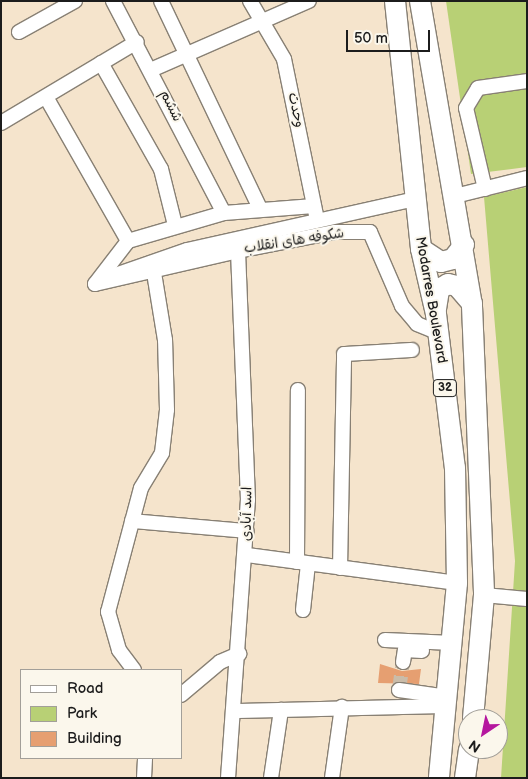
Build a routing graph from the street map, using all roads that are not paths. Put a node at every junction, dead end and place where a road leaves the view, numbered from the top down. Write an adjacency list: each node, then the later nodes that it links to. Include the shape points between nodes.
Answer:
1 (75, 1): 9 (street)
2 (113, 1): 10 (street, ششم)
3 (161, 1): 11 (street)
4 (250, 1): 8 (street, وحدت)
5 (309, 1): 8 (street)
6 (395, 1): 20 (highway, Modarres Boulevard / 32)
7 (420, 1): 19 (highway, 32)
8 (260, 20): 11 (street); 22 (street, وحدت, via 284,59)
9 (20, 32)
10 (137, 42): 12 (street); 13 (street, ششم)
11 (185, 54): 13 (street); 21 (street)
12 (101, 63): 15 (street); 24 (street, via 161,169)
13 (152, 69): 23 (street, ششم)
14 (527, 81): 18 (street, via 478,88 466,108)
15 (46, 97): 16 (street); 25 (street)
16 (1, 123)
17 (527, 178): 18 (street)
18 (485, 189): 19 (street)
19 (455, 196): 26 (highway, 32)
20 (416, 198): 22 (street, شکوفه های انقلاب); 27 (highway, Modarres Boulevard / 32)
21 (260, 209): 22 (street, شکوفه های انقلاب); 23 (street, شکوفه های انقلاب)
22 (315, 212): 30 (street, شکوفه های انقلاب, via 135,265)
23 (224, 213): 24 (street, شکوفه های انقلاب)
24 (175, 225): 25 (street, شکوفه های انقلاب)
25 (128, 241): 30 (street)
26 (464, 245): 27 (highway, via 453,259 441,262); 31 (highway, 32)
27 (421, 250): 32 (highway, Modarres Boulevard / 32)
28 (238, 251): 29 (street, شکوفه های انقلاب); 32 (street, شکوفه های انقلاب, via 335,232 370,232 402,306 417,324); 36 (street, اسد آبادی, via 247,419)
29 (154, 273): 30 (street, شکوفه های انقلاب); 35 (street, via 165,340 167,410 162,453 141,488)
30 (95, 284)
31 (472, 303): 32 (highway, via 457,286 448,284 436,296); 41 (highway, 32)
32 (437, 324): 40 (highway, Modarres Boulevard / 32, via 455,468)
33 (412, 350): 39 (street, via 344,354)
34 (298, 390): 38 (street)
35 (132, 521): 36 (street); 48 (street, via 108,612 119,650)
36 (247, 531): 37 (street, اسد آبادی)
37 (247, 555): 38 (street); 46 (street, اسد آبادی)
38 (302, 563): 39 (street); 43 (street)
39 (340, 568): 40 (street)
40 (457, 582): 45 (highway, Modarres Boulevard / 32)
41 (484, 595): 42 (street); 53 (highway, 32)
42 (527, 599)
43 (303, 610)
44 (385, 640): 45 (street)
45 (452, 648): 47 (street, via 405,650); 51 (highway, Modarres Boulevard / 32)
46 (239, 654): 50 (street, via 220,662); 55 (street, اسد آبادی)
47 (403, 662)
48 (133, 669)
49 (400, 690): 51 (street)
50 (182, 694)
51 (447, 701): 52 (street); 62 (highway, Modarres Boulevard / 32)
52 (342, 707): 54 (street); 61 (street)
53 (474, 709)
54 (281, 710): 55 (street); 60 (street)
55 (235, 711): 59 (street, اسد آبادی)
56 (145, 759): 58 (street)
57 (468, 759): 63 (highway)
58 (144, 778)
59 (228, 778)
60 (271, 778)
61 (332, 778)
62 (439, 778)
63 (465, 778)

